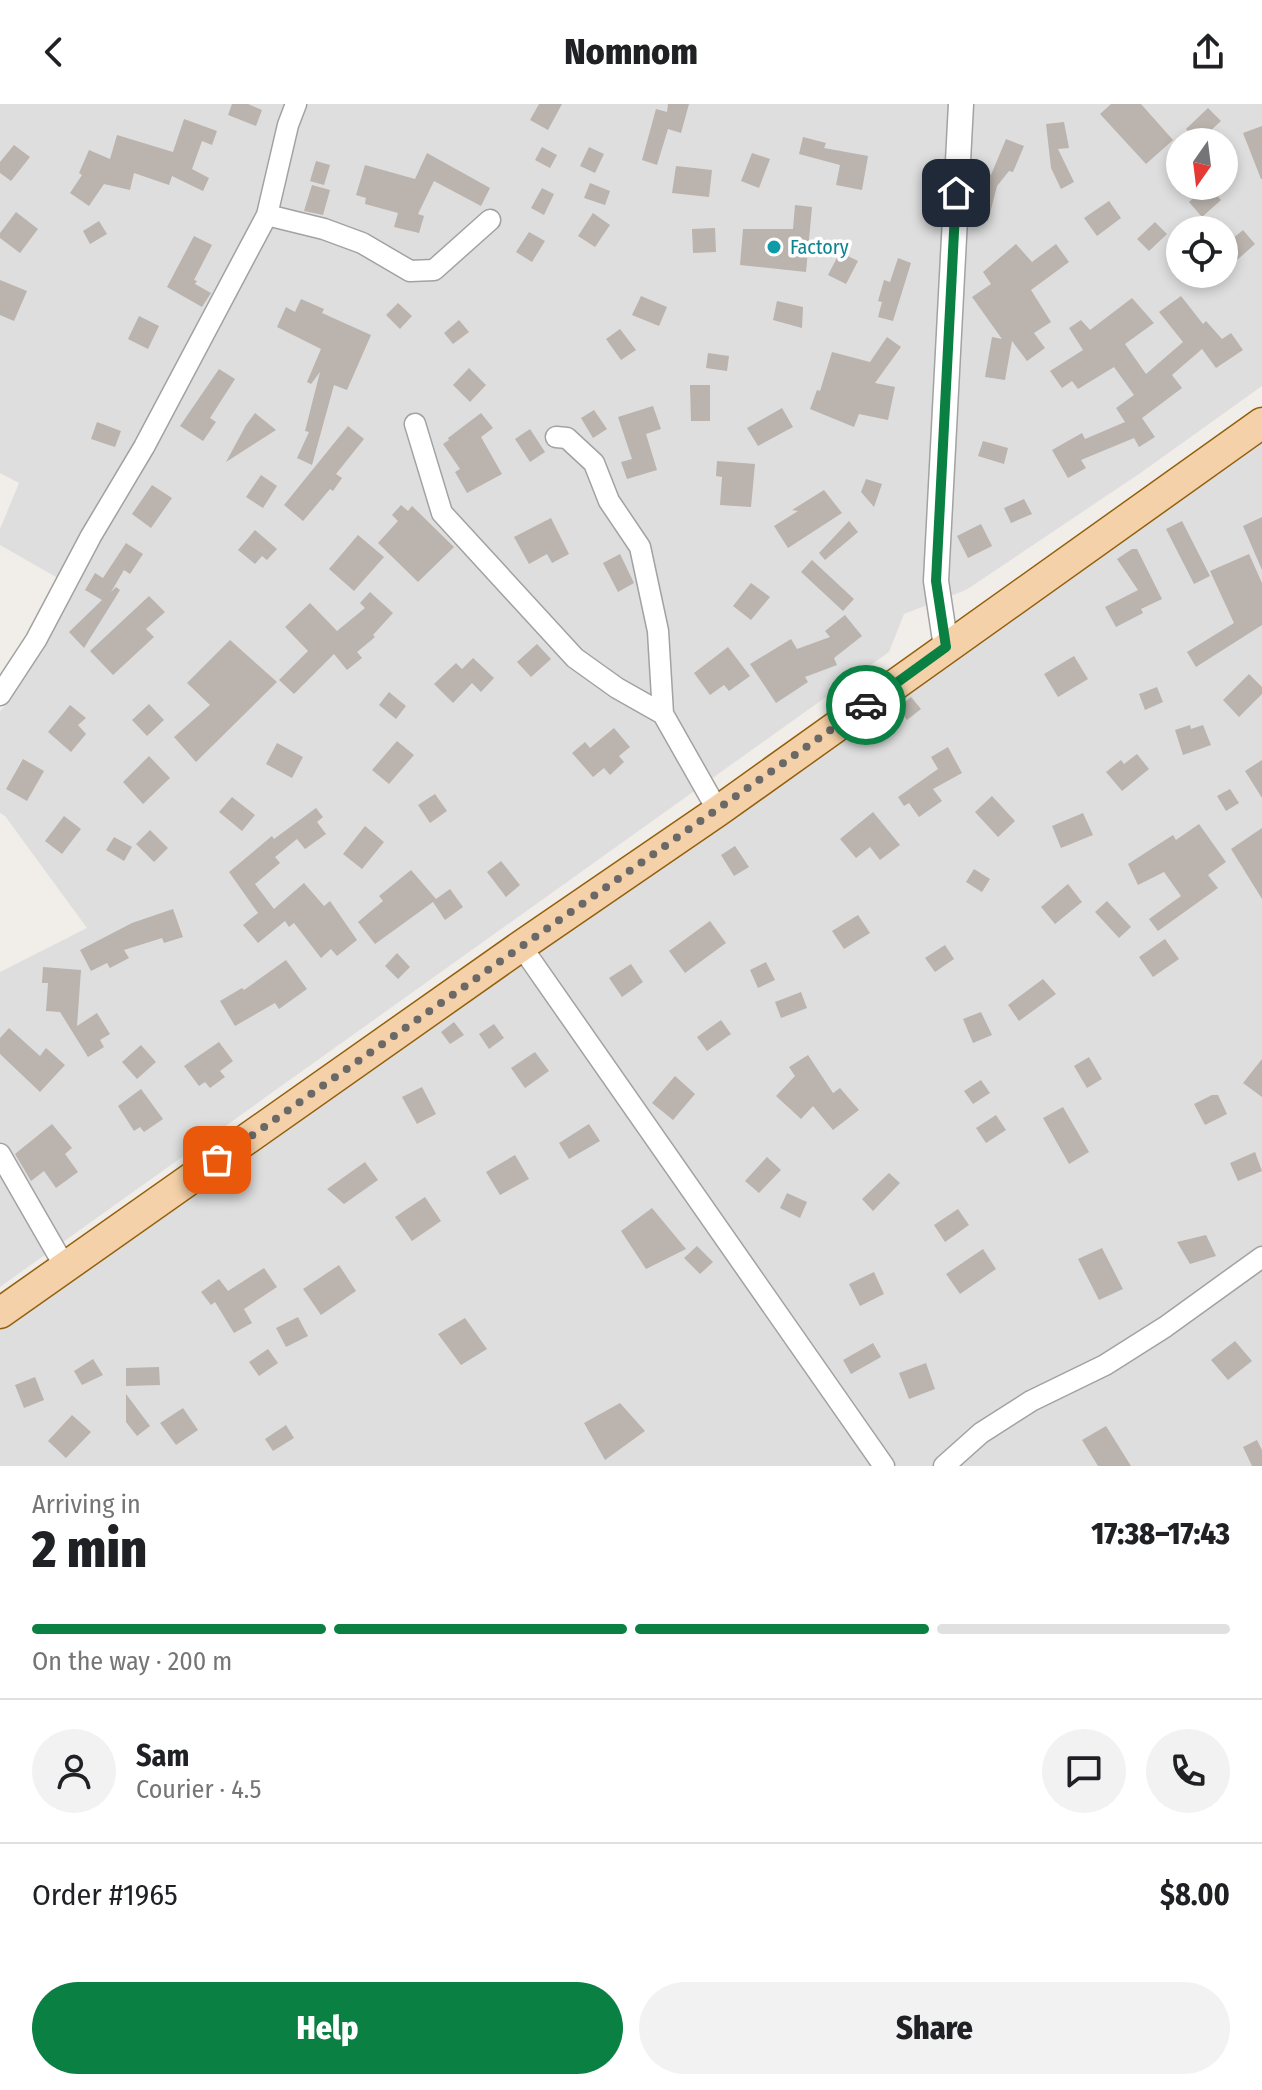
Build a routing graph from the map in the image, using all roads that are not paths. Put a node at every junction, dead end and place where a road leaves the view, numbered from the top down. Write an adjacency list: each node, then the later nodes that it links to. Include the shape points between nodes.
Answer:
1 (296, 104): 3 (street)
2 (961, 104): 8 (street, via 936,581)
3 (267, 215): 4 (street, via 362,243 410,271 434,270); 9 (street, via 144,447)
4 (490, 220)
5 (1262, 423): 8 (main road)
6 (415, 424): 10 (street, via 442,513 575,658)
7 (556, 437): 10 (street, via 567,438 594,463 609,501 640,547 658,631)
8 (946, 647): 11 (main road)
9 (0, 695)
10 (663, 714): 11 (street)
11 (718, 811): 12 (main road)
12 (521, 946): 15 (main road); 17 (street)
13 (0, 1154): 15 (street)
14 (1262, 1257): 18 (street, via 1105,1365 1031,1401 981,1433)
15 (65, 1267): 16 (main road)
16 (0, 1313)
17 (884, 1466)
18 (944, 1466)

